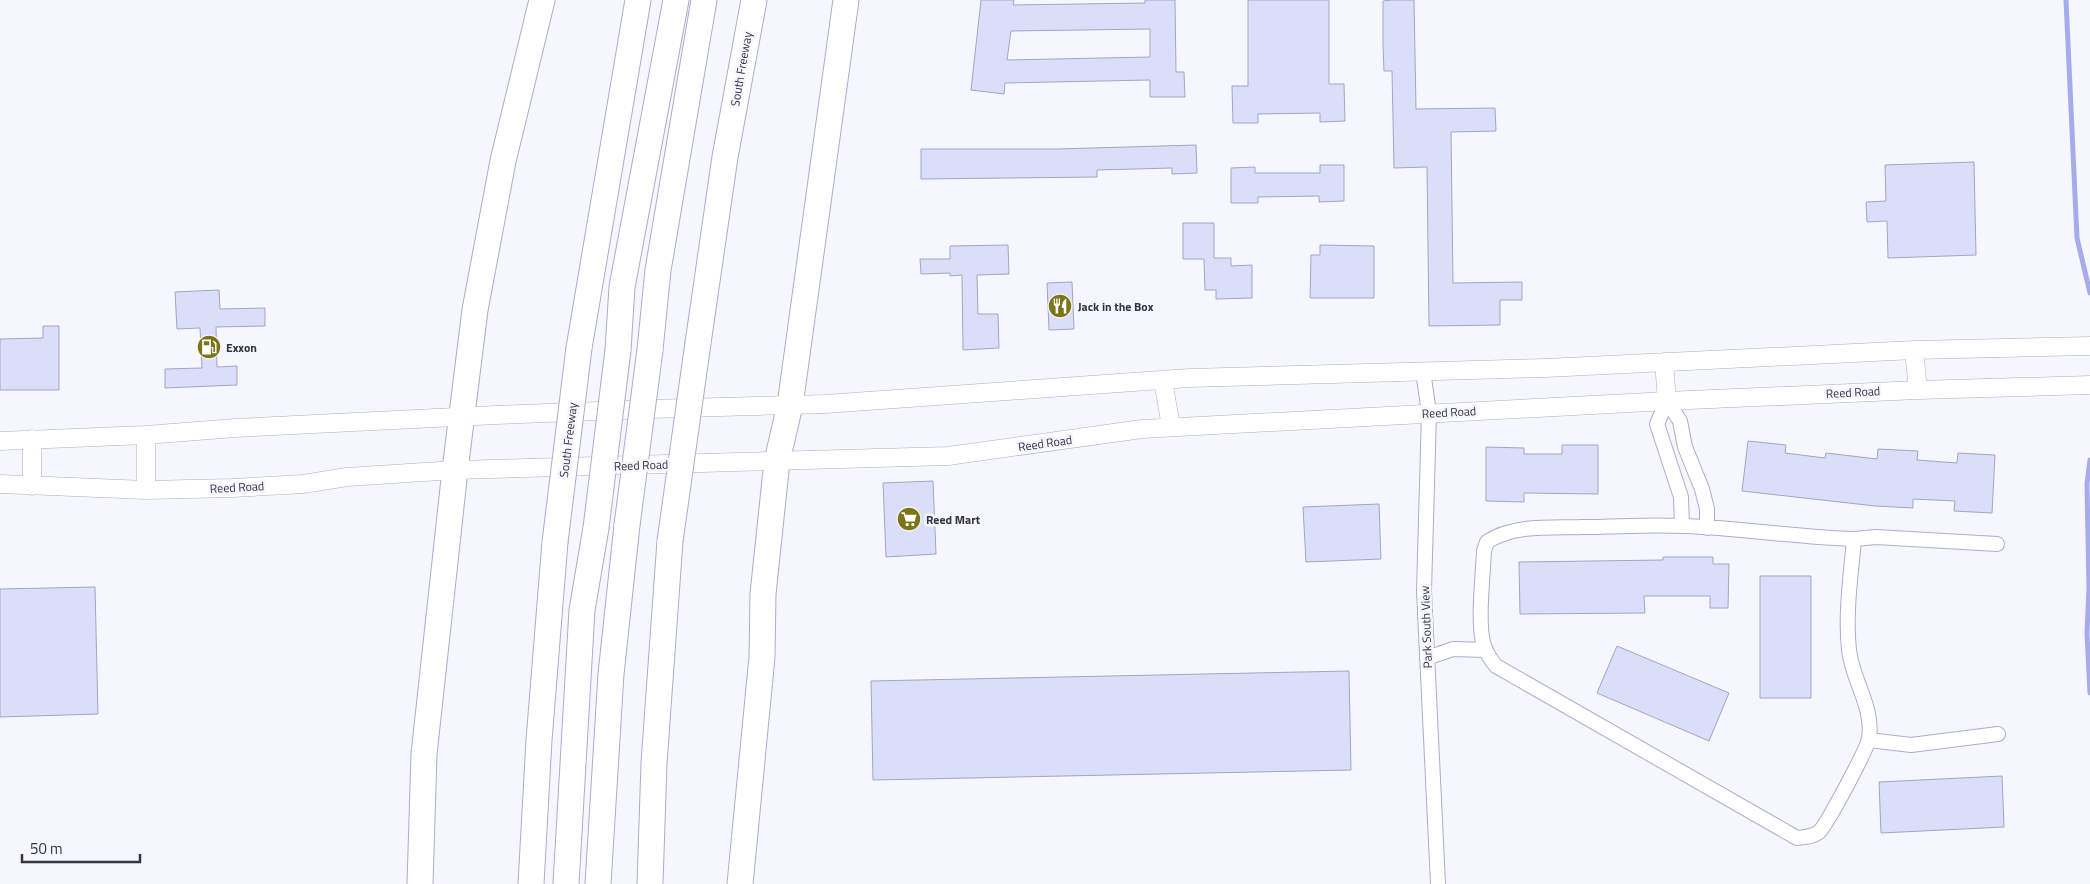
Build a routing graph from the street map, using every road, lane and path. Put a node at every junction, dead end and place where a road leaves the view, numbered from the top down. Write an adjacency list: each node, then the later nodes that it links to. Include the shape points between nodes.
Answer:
1 (542, 0): 17 (highway, via 503,160 476,310)
2 (638, 0): 36 (highway, South Freeway, bridge, via 579,348 555,542 538,740)
3 (676, 0): 37 (highway, bridge, via 622,287 618,350 596,528 582,610)
4 (704, 0): 38 (highway, bridge, via 658,270 627,525 611,674)
5 (754, 0): 39 (highway, South Freeway, bridge, via 725,157 670,541 654,762)
6 (846, 0): 15 (highway)
7 (2090, 346): 8 (street)
8 (1914, 350): 9 (street); 13 (street)
9 (1664, 362): 10 (street); 14 (street)
10 (1423, 371): 11 (street); 16 (street, Park South View)
11 (1163, 380): 15 (street); 18 (street)
12 (2090, 385): 13 (street, Reed Road)
13 (1918, 390): 14 (street, Reed Road)
14 (1667, 401): 16 (street, Reed Road); 27 (street, via 1657,424 1681,497); 28 (street, via 1680,421 1685,447 1702,489)
15 (790, 405): 17 (street); 22 (highway)
16 (1429, 413): 18 (street, Reed Road); 32 (street, Park South View, via 1424,591)
17 (463, 417): 19 (street); 23 (highway)
18 (1171, 427): 22 (street, Reed Road, via 948,456)
19 (146, 435): 20 (street); 26 (street)
20 (32, 439): 21 (street); 25 (street)
21 (0, 441)
22 (776, 461): 23 (street, Reed Road); 40 (highway, via 763,594 762,657)
23 (455, 470): 26 (street, Reed Road, via 347,477 303,484); 35 (highway, via 424,754)
24 (0, 484): 25 (street, Reed Road)
25 (32, 486): 26 (street, Reed Road)
26 (146, 490)
27 (1682, 526): 28 (street); 31 (street, via 1556,528 1496,535 1487,542 1484,551 1481,630)
28 (1707, 528): 29 (street)
29 (1854, 539): 30 (street); 34 (street, via 1848,651 1869,716)
30 (1997, 544)
31 (1486, 650): 32 (street, via 1453,649); 34 (street, via 1496,666 1797,838 1819,831)
32 (1427, 658): 41 (street, Park South View)
33 (1998, 734): 34 (street, via 1910,745)
34 (1869, 740)
35 (420, 884)
36 (531, 884)
37 (566, 884)
38 (598, 884)
39 (650, 884)
40 (740, 884)
41 (1438, 884)

